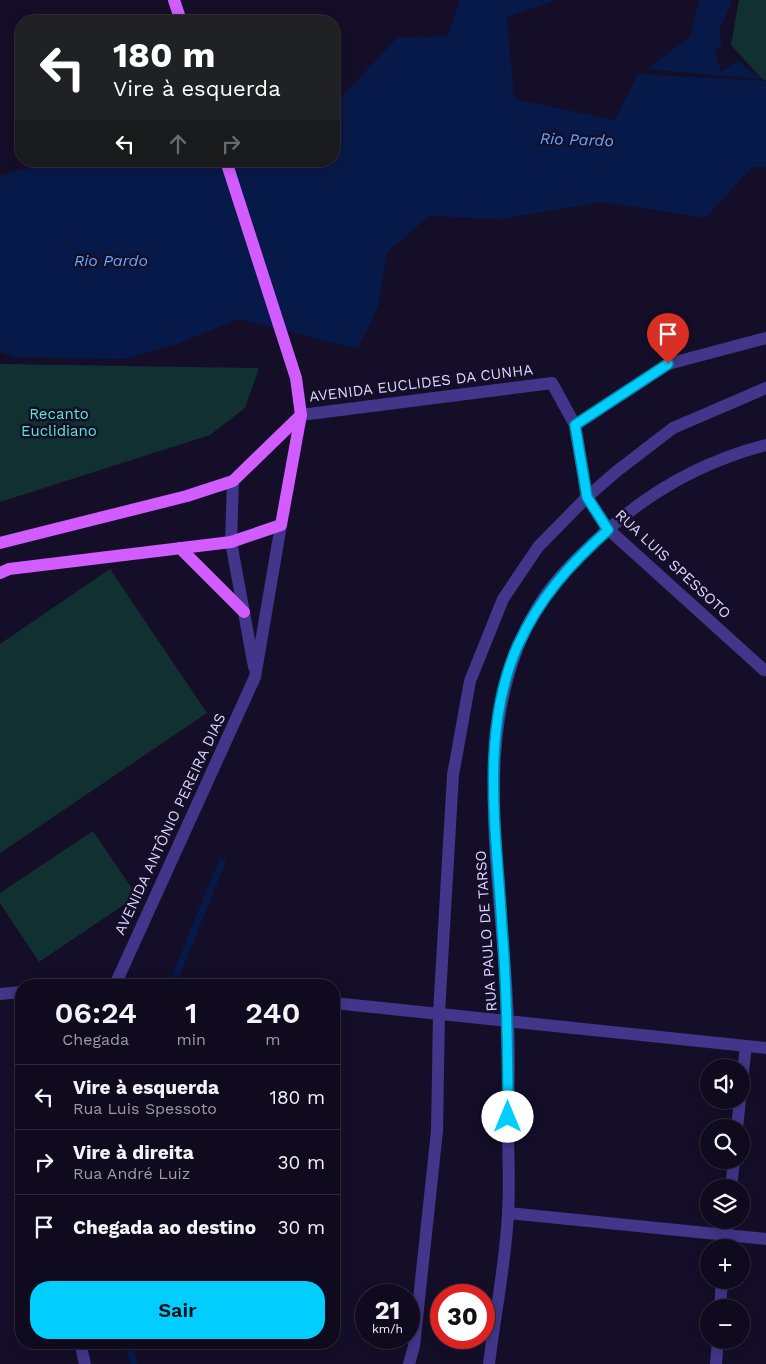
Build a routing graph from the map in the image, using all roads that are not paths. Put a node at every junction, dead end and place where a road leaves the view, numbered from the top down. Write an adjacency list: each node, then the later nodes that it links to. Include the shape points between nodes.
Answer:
1 (174, 0): 2 (main road)
2 (178, 15)
3 (228, 167): 7 (main road, AVENIDA ANTÔNIO PEREIRA DIAS, via 296,378)
4 (766, 338): 8 (street, via 668,364)
5 (552, 383): 7 (street, AVENIDA EUCLIDES DA CUNHA); 8 (street, RUA LUIS SPESSOTO)
6 (766, 388): 11 (street, via 673,428)
7 (301, 415): 10 (main road, AVENIDA EUCLIDES DA CUNHA); 12 (main road, AVENIDA ANTÔNIO PEREIRA DIAS)
8 (575, 425): 11 (street, RUA LUIS SPESSOTO)
9 (766, 445): 13 (street, RUA PAULO DE TARSO, via 740,451 692,471 648,497)
10 (233, 481): 14 (street); 15 (main road, AVENIDA EUCLIDES DA CUNHA, via 187,496)
11 (587, 497): 13 (street, RUA LUIS SPESSOTO); 25 (street, via 538,547 503,599 470,681 453,775)
12 (281, 526): 14 (main road); 20 (street, AVENIDA ANTÔNIO PEREIRA DIAS)
13 (608, 530): 19 (street, RUA LUIS SPESSOTO); 26 (street, RUA PAULO DE TARSO, via 571,563 541,602 518,646 502,693 494,755 495,818)
14 (232, 542): 16 (main road); 18 (street)
15 (0, 543)
16 (180, 548): 17 (main road, via 9,569); 18 (main road)
17 (0, 573)
18 (244, 612): 20 (street)
19 (766, 669)
20 (255, 677): 21 (street, AVENIDA ANTÔNIO PEREIRA DIAS)
21 (117, 979)
22 (15, 993): 23 (street)
23 (0, 994)
24 (340, 1004): 25 (street)
25 (439, 1013): 26 (street); 38 (street, via 437,1131 414,1346)
26 (508, 1021): 28 (street); 31 (street, RUA PAULO DE TARSO)
27 (766, 1037): 28 (street)
28 (746, 1046): 29 (street); 30 (street)
29 (766, 1048)
30 (745, 1059)
31 (508, 1213): 32 (street); 39 (street, RUA PAULO DE TARSO)
32 (710, 1239)
33 (766, 1239): 34 (street)
34 (750, 1240)
35 (82, 1349): 37 (street)
36 (717, 1349): 40 (street)
37 (85, 1364)
38 (409, 1364)
39 (489, 1364)
40 (716, 1364)

